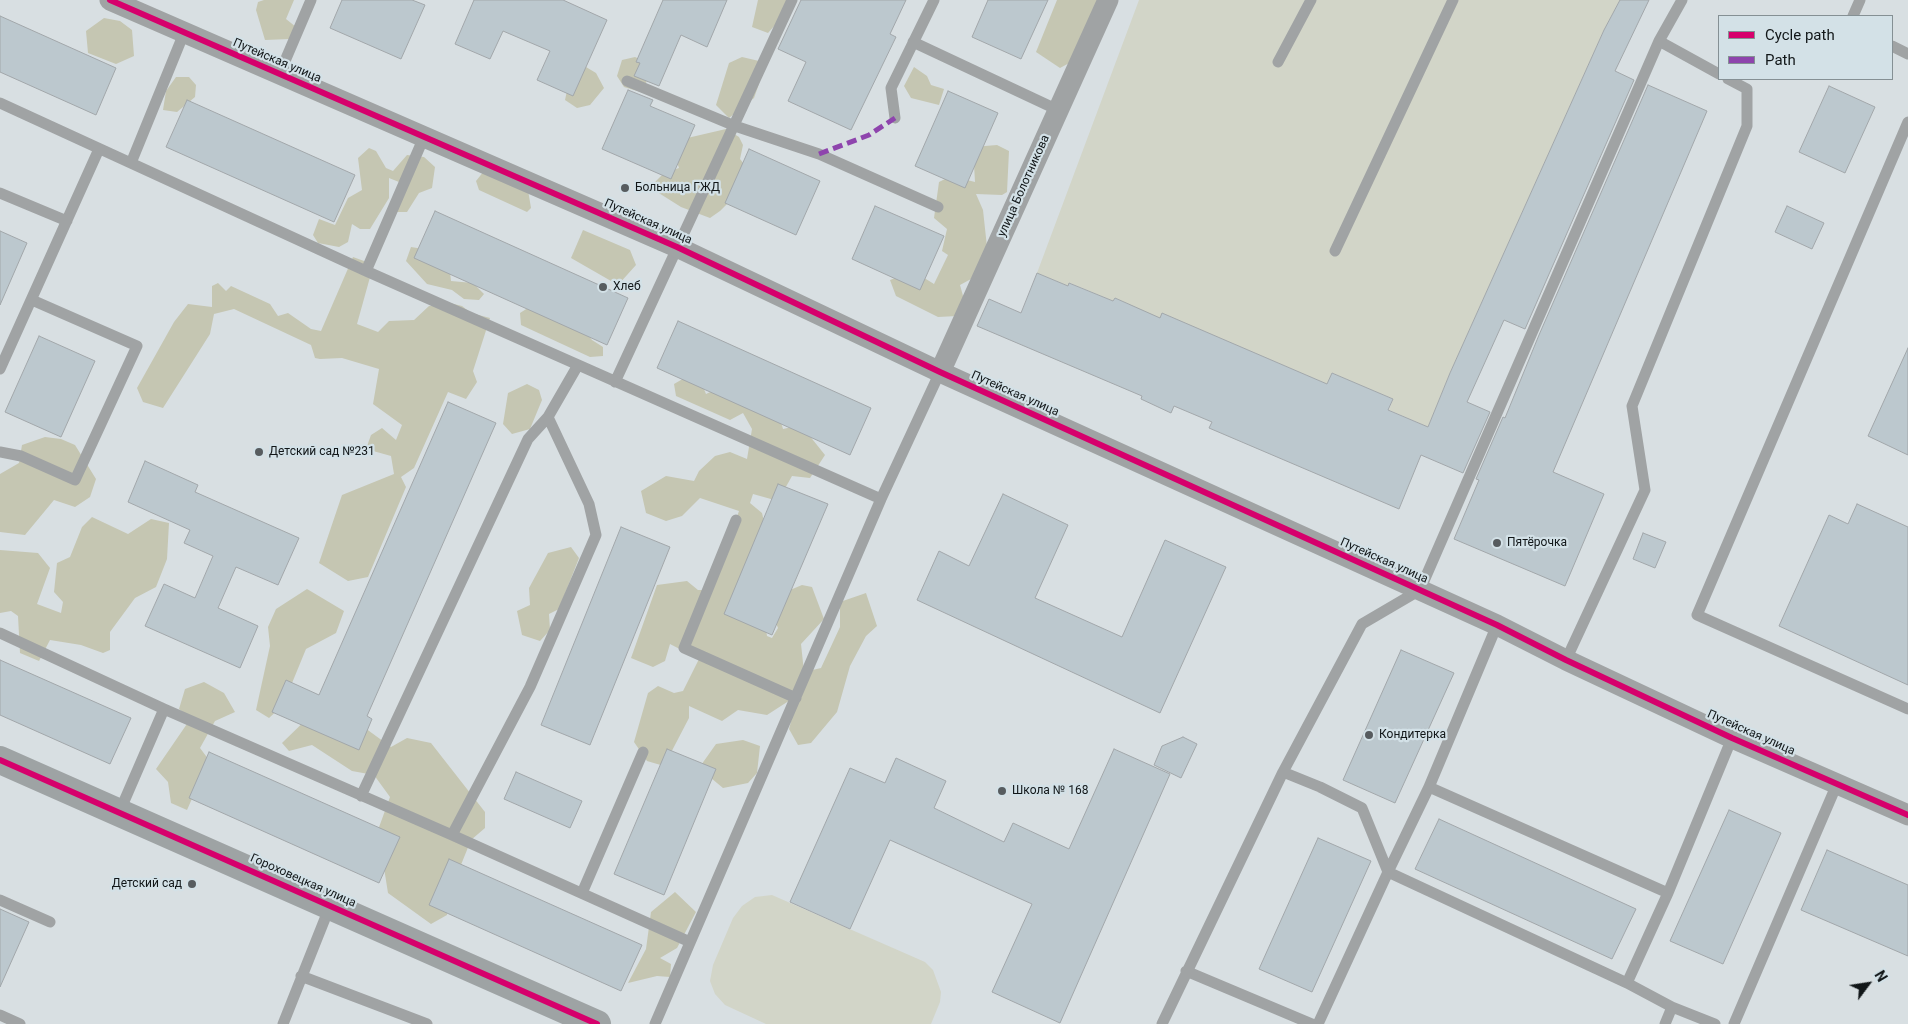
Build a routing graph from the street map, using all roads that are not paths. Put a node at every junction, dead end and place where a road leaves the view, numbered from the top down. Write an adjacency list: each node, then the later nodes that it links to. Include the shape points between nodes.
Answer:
1 (110, 0): 11 (street, Путейская улица)
2 (311, 0): 18 (lane)
3 (792, 0): 25 (lane)
4 (934, 0): 13 (lane)
5 (1108, 0): 22 (street, улица Болотникова)
6 (1311, 0): 16 (lane)
7 (1453, 0): 33 (lane)
8 (1682, 0): 12 (lane)
9 (1860, 0): 10 (lane)
10 (1853, 15)
11 (184, 33): 18 (street, Путейская улица); 28 (lane)
12 (1659, 40): 17 (lane); 44 (lane)
13 (913, 42): 22 (lane); 23 (lane, via 891,88)
14 (1893, 46): 15 (lane)
15 (1908, 54)
16 (1278, 62)
17 (1718, 73)
18 (279, 75): 26 (street, Путейская улица)
19 (1730, 80): 47 (lane, via 1748,89 1747,126 1632,406 1645,490)
20 (627, 81): 25 (lane)
21 (0, 102): 27 (lane)
22 (1058, 110): 38 (street, улица Болотникова)
23 (895, 118)
24 (1908, 122): 50 (lane, via 1697,615)
25 (735, 126): 30 (lane, via 819,154); 32 (lane)
26 (424, 137): 32 (street, Путейская улица); 34 (lane)
27 (99, 149): 28 (lane); 31 (lane)
28 (131, 164): 34 (lane)
29 (0, 193): 31 (lane)
30 (938, 207)
31 (67, 221): 35 (lane)
32 (677, 247): 38 (street, Путейская улица); 39 (lane)
33 (1335, 251)
34 (366, 271): 36 (lane)
35 (32, 300): 37 (lane); 41 (lane, via 137,346 75,480 21,456)
36 (578, 365): 39 (lane); 40 (lane)
37 (0, 369)
38 (940, 372): 42 (lane); 44 (street, Путейская улица)
39 (615, 382): 42 (lane)
40 (548, 417): 57 (lane, via 528,439); 60 (lane, via 589,504 596,535 530,687)
41 (0, 452)
42 (881, 499): 48 (lane)
43 (736, 520): 48 (lane, via 684,648)
44 (1420, 590): 45 (street, Путейская улица); 54 (lane, via 1362,624)
45 (1497, 625): 47 (street, Путейская улица); 56 (lane)
46 (0, 633): 49 (lane)
47 (1566, 660): 51 (street, Путейская улица)
48 (796, 698): 67 (lane)
49 (164, 709): 57 (lane); 58 (lane)
50 (1908, 709)
51 (1732, 738): 55 (street, Путейская улица); 63 (lane)
52 (643, 752): 62 (lane)
53 (0, 760): 58 (street, Гороховецкая улица)
54 (1283, 772): 61 (lane, via 1362,808); 68 (lane)
55 (1837, 784): 59 (street, Путейская улица); 83 (lane)
56 (1429, 787): 61 (lane); 63 (lane)
57 (360, 796): 60 (lane)
58 (119, 813): 65 (street, Гороховецкая улица)
59 (1908, 815)
60 (452, 835): 62 (lane)
61 (1388, 872): 70 (lane); 80 (lane)
62 (582, 893): 67 (lane)
63 (1668, 893): 70 (lane)
64 (0, 900): 66 (lane)
65 (330, 905): 69 (lane); 76 (street, Гороховецкая улица)
66 (50, 922)
67 (690, 942): 77 (lane)
68 (1186, 971): 78 (lane); 79 (lane)
69 (301, 976): 74 (lane); 75 (lane)
70 (1627, 983): 71 (lane)
71 (1672, 1007): 81 (lane); 82 (lane)
72 (0, 1015): 73 (lane)
73 (20, 1024)
74 (282, 1024)
75 (427, 1024)
76 (597, 1024)
77 (655, 1024)
78 (1162, 1024)
79 (1312, 1024)
80 (1318, 1024)
81 (1665, 1024)
82 (1715, 1024)
83 (1734, 1024)

